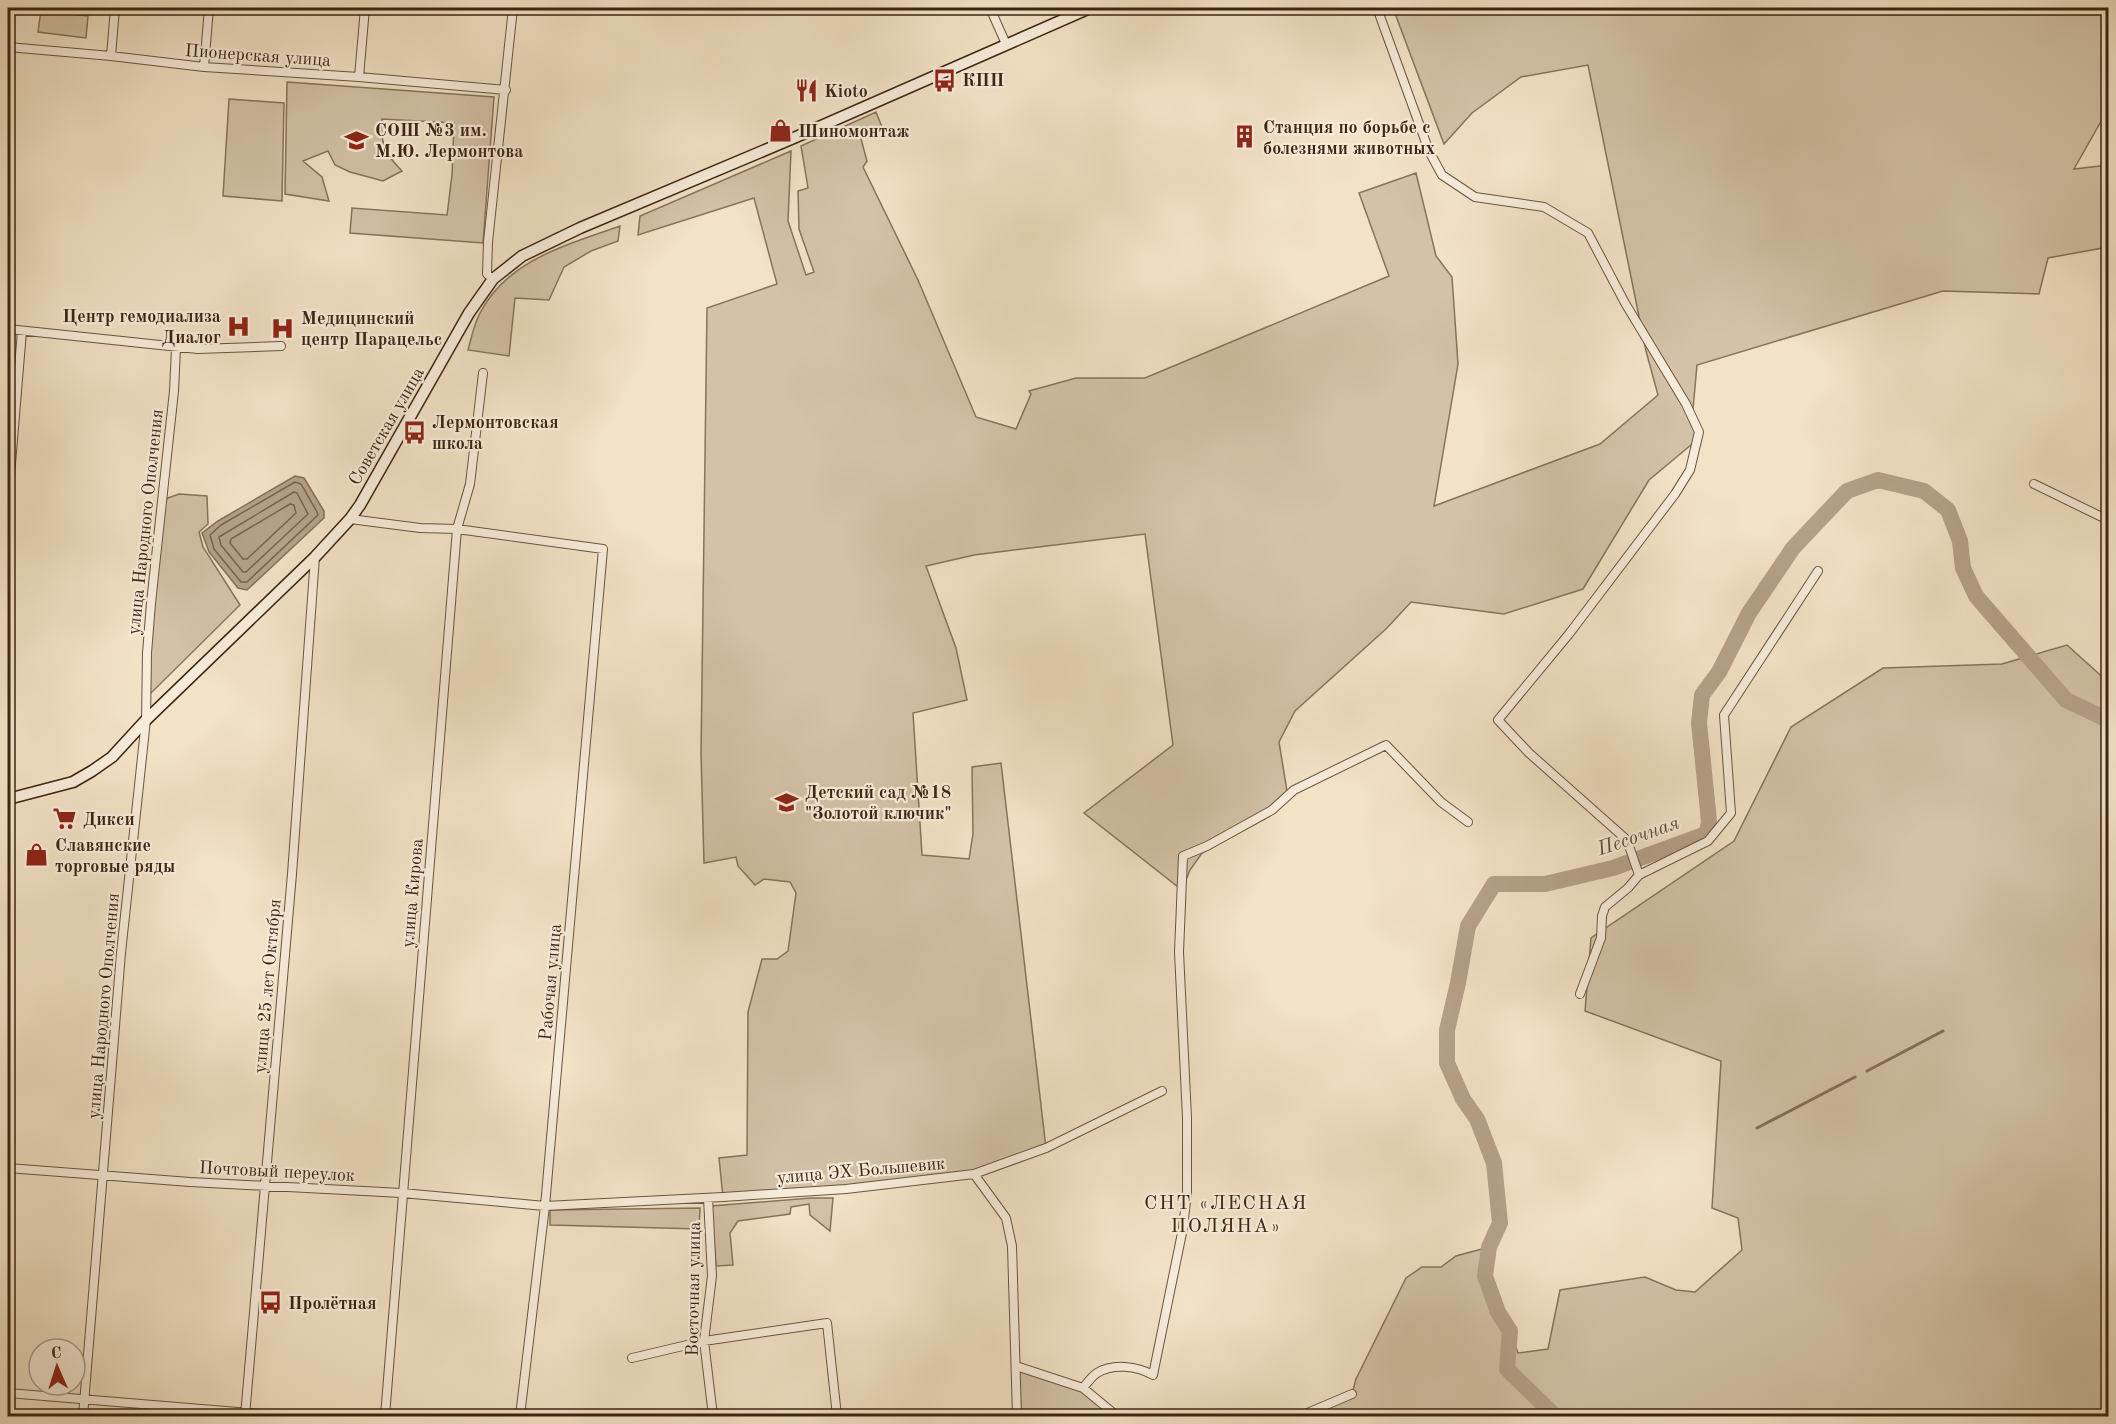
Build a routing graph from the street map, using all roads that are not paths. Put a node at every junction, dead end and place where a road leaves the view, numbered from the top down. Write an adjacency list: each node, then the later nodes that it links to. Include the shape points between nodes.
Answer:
1 (115, 8): 10 (street)
2 (209, 8): 11 (street)
3 (365, 8): 12 (street)
4 (513, 8): 13 (street)
5 (990, 8): 8 (street)
6 (1090, 8): 8 (main road, Советская улица)
7 (1377, 8): 30 (street, via 1429,151 1442,175 1475,197 1544,207 1588,233 1699,432 1690,470 1675,494 1498,720 1529,753 1627,840)
8 (1006, 44): 14 (main road, Советская улица, via 579,228 522,256)
9 (8, 47): 10 (street, Пионерская улица)
10 (111, 56): 11 (street, Пионерская улица)
11 (204, 67): 12 (street, Пионерская улица)
12 (359, 77): 13 (street, Пионерская улица)
13 (506, 90): 14 (street, via 488,242 487,274)
14 (493, 279): 22 (main road, Советская улица, via 469,313)
15 (8, 329): 16 (street)
16 (22, 331): 18 (street); 21 (street)
17 (281, 346): 18 (street)
18 (176, 348): 27 (street, улица Народного Ополчения, via 147,653)
19 (483, 374): 24 (street, улица Кирова, via 470,484)
20 (2034, 484): 23 (street)
21 (8, 500)
22 (350, 519): 24 (street); 25 (main road, Советская улица)
23 (2109, 520)
24 (457, 529): 37 (street, улица Кирова); 39 (street, Рабочая улица, via 603,549)
25 (315, 557): 27 (main road, Советская улица); 36 (street, улица 25 лет Октября)
26 (1818, 571): 30 (street, via 1724,715 1731,813 1708,841)
27 (146, 720): 28 (main road, Советская улица, via 112,757 73,782); 35 (street, улица Народного Ополчения)
28 (8, 799)
29 (1468, 822): 43 (street, via 1441,802 1386,745 1294,790 1272,810 1183,856 1179,952 1187,1192 1183,1228 1153,1375 1145,1370 1113,1366 1095,1374)
30 (1639, 875): 31 (street, via 1605,907 1601,938)
31 (1580, 994)
32 (1162, 1091): 34 (street, улица ЭХ Большевик, via 1046,1148)
33 (8, 1168): 35 (street, Почтовый переулок)
34 (974, 1174): 38 (street, улица ЭХ Большевик); 54 (street, via 1006,1218 1012,1246)
35 (104, 1176): 36 (street, Почтовый переулок); 46 (street, улица Народного Ополчения)
36 (264, 1185): 37 (street, Почтовый переулок); 47 (street, улица 25 лет Октября)
37 (402, 1193): 39 (street, Почтовый переулок); 50 (street, улица Кирова)
38 (708, 1198): 39 (street, улица ЭХ Большевик); 40 (street, Восточная улица, via 712,1276)
39 (545, 1206): 51 (street, Рабочая улица)
40 (704, 1341): 41 (street); 52 (street, Восточная улица); 53 (street, via 827,1323)
41 (632, 1358)
42 (1019, 1366): 43 (street)
43 (1083, 1388): 55 (street)
44 (8, 1392): 46 (street)
45 (1352, 1394): 56 (street, via 1305,1414)
46 (84, 1398): 47 (street); 48 (street, улица Народного Ополчения)
47 (245, 1415): 49 (street)
48 (83, 1416)
49 (285, 1416)
50 (385, 1416)
51 (520, 1416)
52 (713, 1416)
53 (837, 1416)
54 (1017, 1416)
55 (1117, 1416)
56 (1287, 1416)

